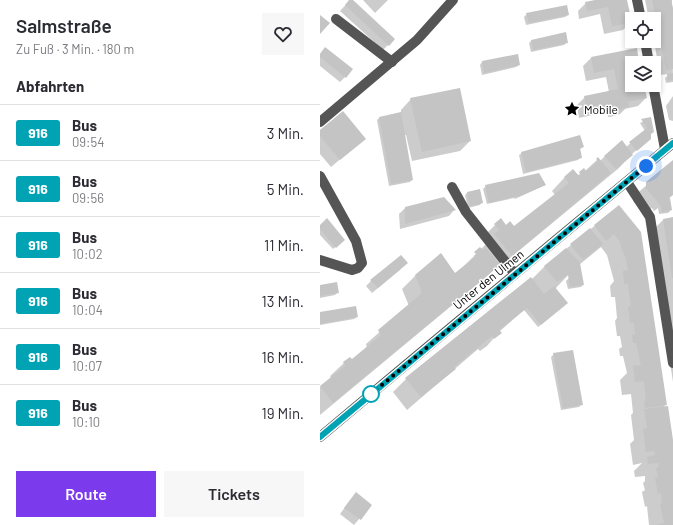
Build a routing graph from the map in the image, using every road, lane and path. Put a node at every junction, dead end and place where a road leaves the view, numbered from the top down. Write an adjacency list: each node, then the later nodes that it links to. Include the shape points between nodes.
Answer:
1 (453, 0): 5 (street, via 417,40)
2 (637, 0): 3 (street)
3 (639, 12)
4 (336, 19): 5 (street)
5 (392, 62): 7 (street)
6 (655, 92): 8 (street)
7 (320, 122)
8 (669, 146): 10 (street, Unter den Ulmen)
9 (320, 176): 12 (street, via 356,242 362,263 352,270)
10 (627, 182): 13 (street, Unter den Ulmen); 14 (street, via 650,217)
11 (452, 187): 13 (street, via 466,212)
12 (320, 260)
13 (514, 274): 15 (street, Unter den Ulmen)
14 (673, 363)
15 (320, 437)

